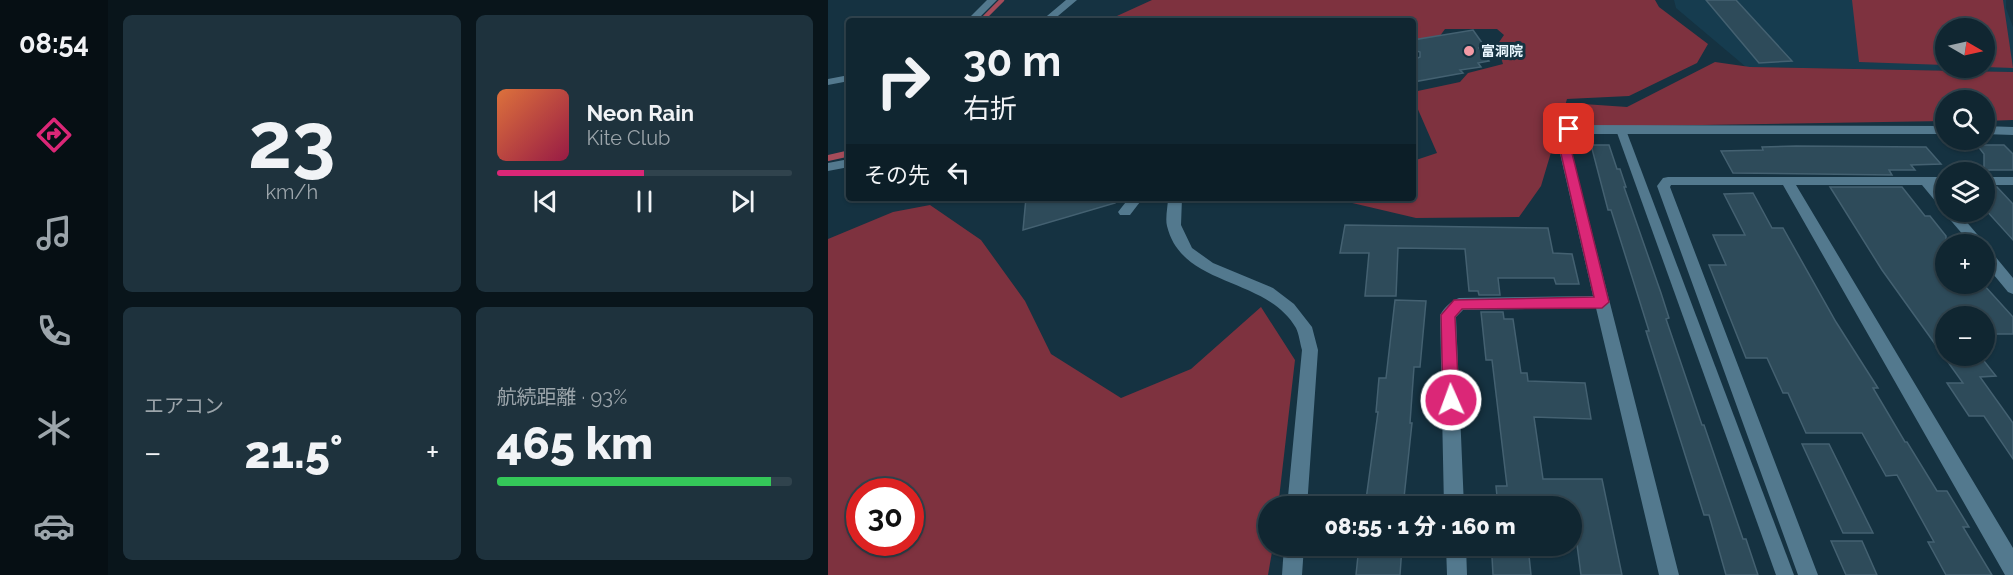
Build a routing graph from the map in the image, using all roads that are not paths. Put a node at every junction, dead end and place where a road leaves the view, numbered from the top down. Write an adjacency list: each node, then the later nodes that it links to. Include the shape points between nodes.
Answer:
1 (992, 0): 3 (street)
2 (1072, 0): 4 (street)
3 (974, 18)
4 (1050, 18)
5 (846, 79): 6 (street)
6 (828, 82)
7 (1621, 129): 8 (street); 26 (street, via 1561,132); 35 (street)
8 (1935, 130)
9 (1995, 131): 10 (street)
10 (2012, 132)
11 (846, 164): 12 (street)
12 (828, 167)
13 (1787, 181): 14 (street); 31 (street); 36 (street, via 1668,181 1663,186)
14 (1926, 181): 15 (street); 18 (street)
15 (1935, 181)
16 (1995, 181): 17 (street)
17 (2013, 181)
18 (1935, 192)
19 (1134, 201): 21 (street)
20 (1175, 201): 27 (street, via 1174,225 1187,251 1208,267 1268,292 1289,308 1304,327 1310,350)
21 (1125, 212)
22 (1959, 222): 23 (street)
23 (1970, 234)
24 (1995, 266): 25 (street)
25 (2013, 288)
26 (1602, 302): 28 (street, via 1459,304 1448,315); 34 (street)
27 (1298, 496)
28 (1455, 496)
29 (1293, 556): 32 (street)
30 (1456, 556): 33 (street)
31 (2013, 568)
32 (1292, 575)
33 (1457, 575)
34 (1669, 575)
35 (1785, 575)
36 (1809, 575)

